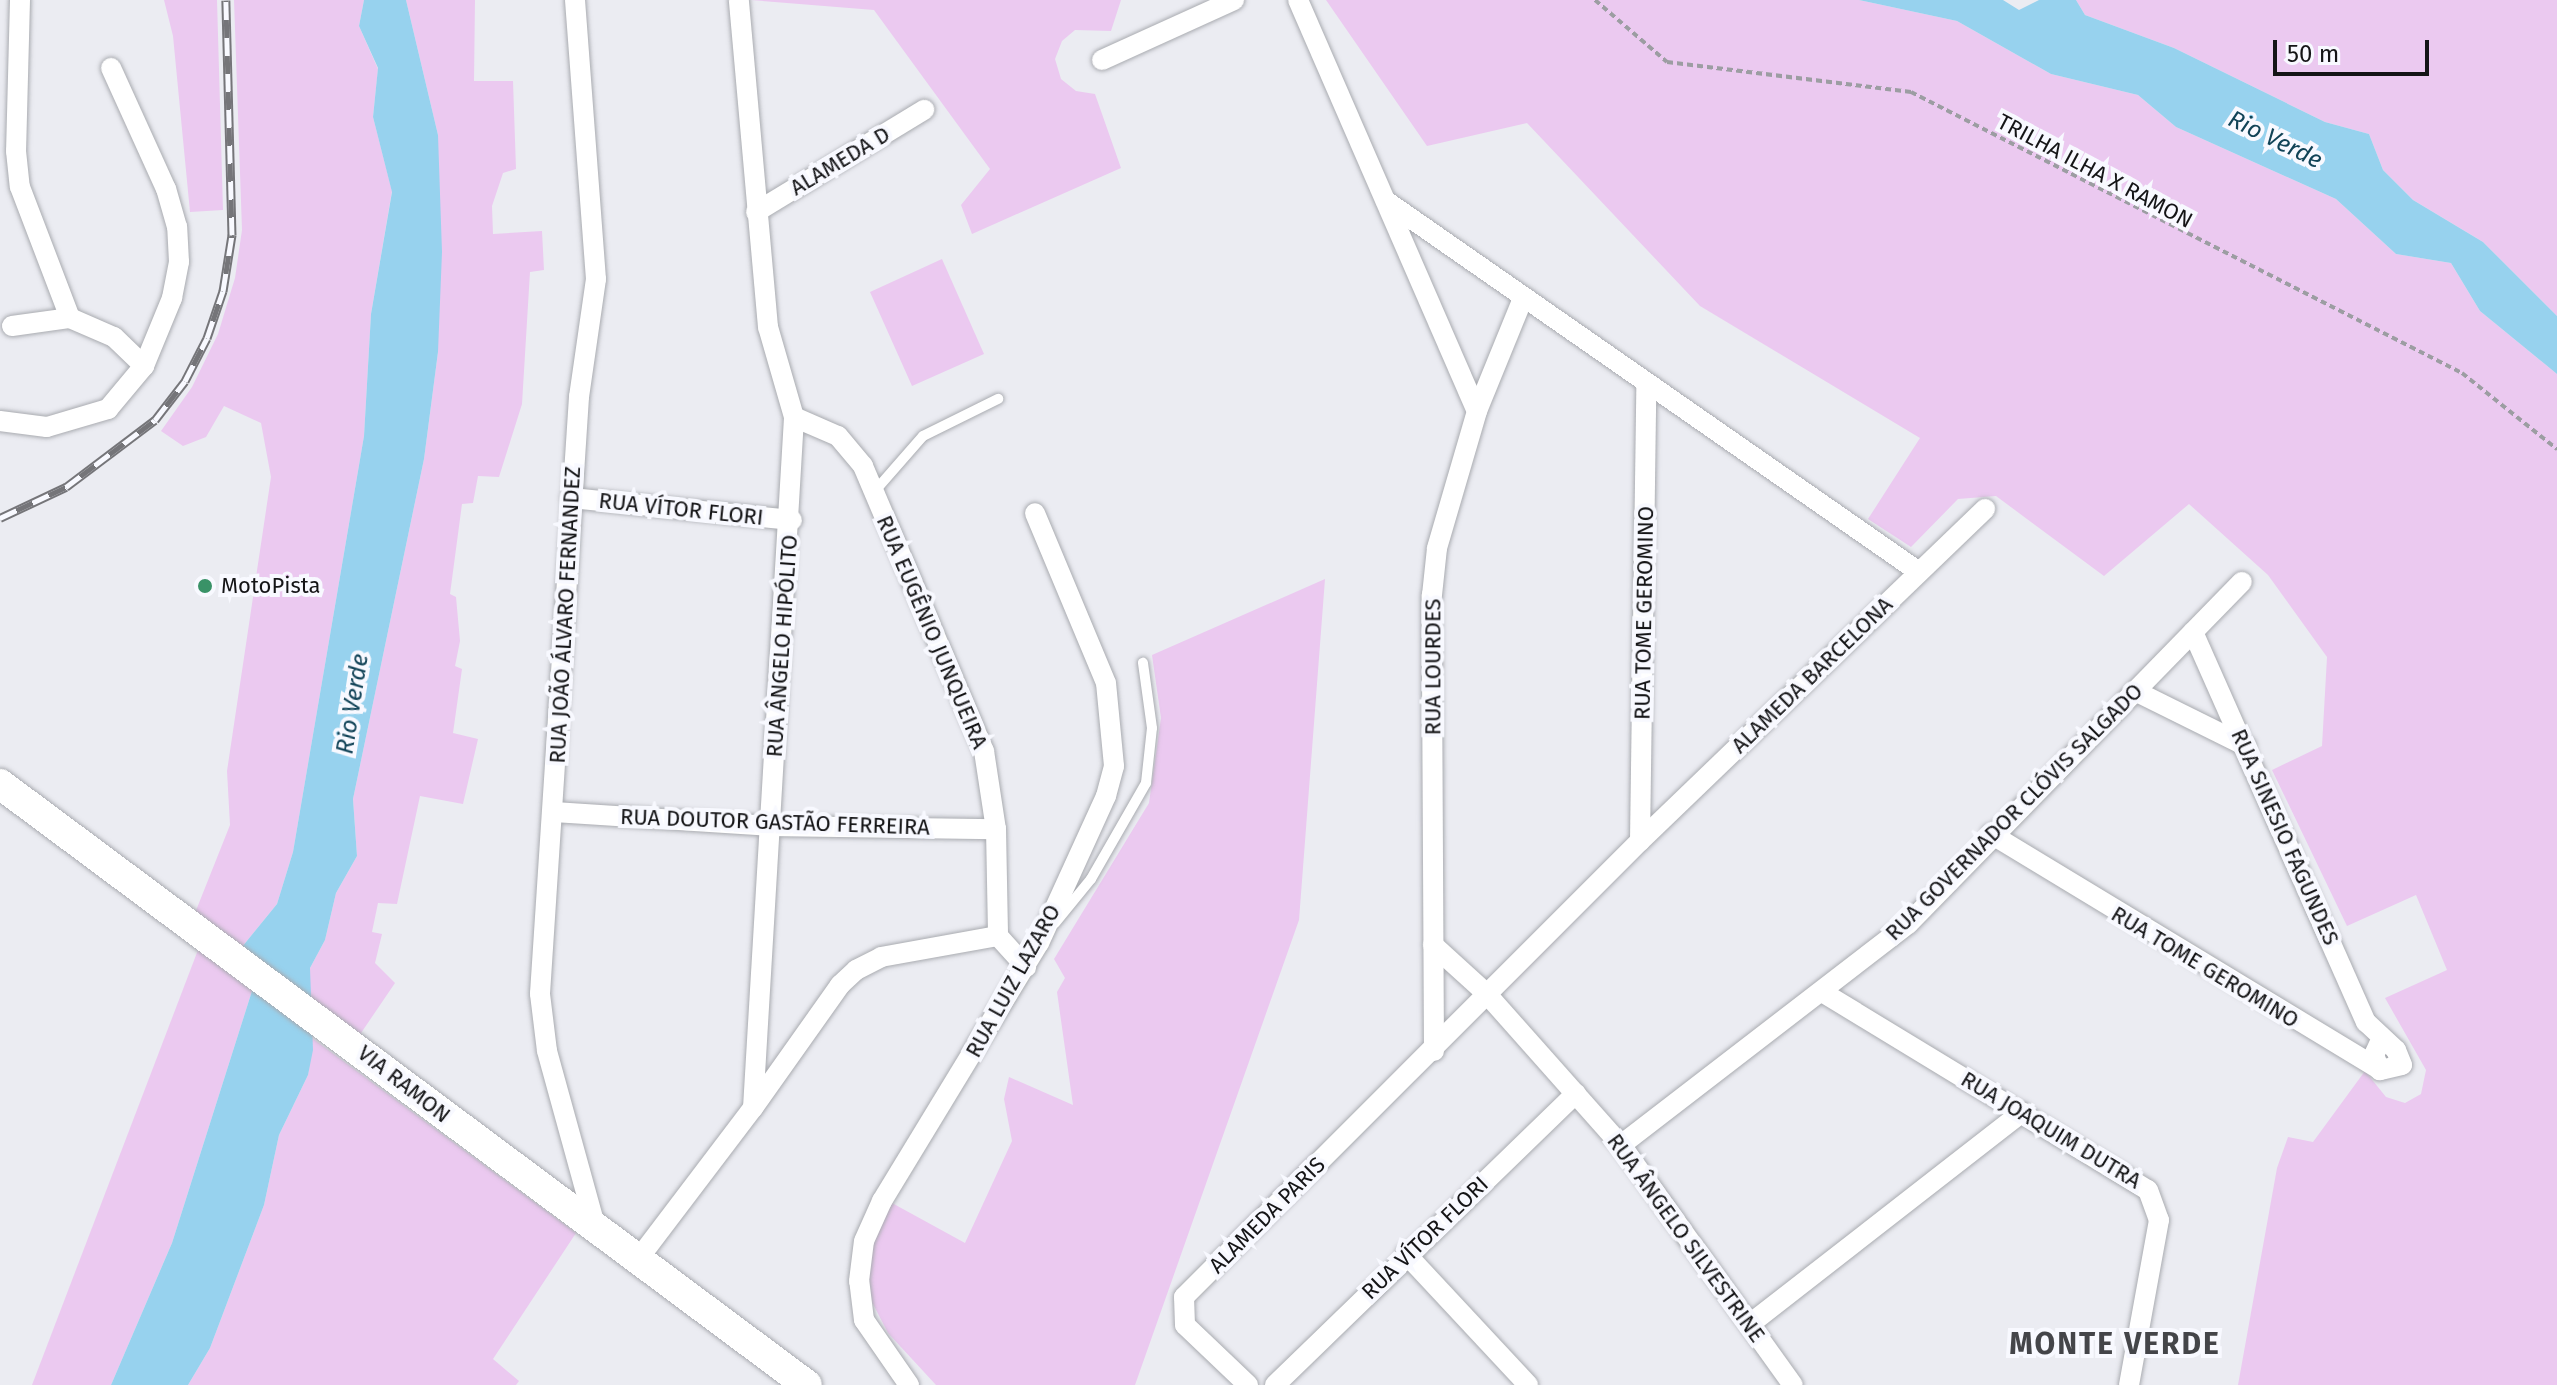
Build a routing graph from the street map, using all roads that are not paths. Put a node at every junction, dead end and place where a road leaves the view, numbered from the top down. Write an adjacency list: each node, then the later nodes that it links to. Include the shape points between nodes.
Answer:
1 (20, 0): 12 (street, via 20,187)
2 (575, 0): 21 (street, RUA JOÃO ÁLVARO FERNANDEZ, via 596,279)
3 (739, 0): 10 (street, RUA ÂNGELO HIPÓLITO)
4 (1234, 0): 6 (street)
5 (1298, 0): 9 (street)
6 (1102, 60)
7 (111, 68): 14 (street, via 166,189 177,227 179,262 172,298)
8 (924, 110): 10 (street, ALAMEDA D)
9 (1386, 201): 11 (street); 17 (street)
10 (756, 212): 18 (street, RUA ÂNGELO HIPÓLITO, via 768,327)
11 (1523, 298): 15 (street); 17 (street, RUA LOURDES)
12 (70, 318): 13 (street); 14 (street, via 114,337)
13 (12, 326)
14 (144, 366): 19 (street, via 108,409 81,421 47,427)
15 (1646, 384): 25 (street); 36 (street, RUA TOME GEROMINO)
16 (998, 399): 20 (lane, via 923,436)
17 (1477, 411): 39 (street, RUA LOURDES, via 1448,504 1432,595)
18 (794, 417): 20 (street, RUA EUGÊNIO JUNQUEIRA, via 849,445); 24 (street, RUA ÂNGELO HIPÓLITO)
19 (0, 421)
20 (873, 494): 34 (street, RUA EUGÊNIO JUNQUEIRA, via 984,751)
21 (571, 498): 24 (street, RUA VÍTOR FLORI); 32 (street, RUA JOÃO ÁLVARO FERNANDEZ)
22 (1985, 509): 25 (street, ALAMEDA BARCELONA)
23 (1035, 513): 38 (street, RUA LUIZ LAZARO, via 1106,683 1115,743 1106,796)
24 (792, 520): 33 (street, RUA ÂNGELO HIPÓLITO)
25 (1919, 572): 36 (street, ALAMEDA BARCELONA)
26 (2242, 582): 27 (street, RUA GOVERNADOR CLÓVIS SALGADO)
27 (2193, 632): 29 (street, RUA GOVERNADOR CLÓVIS SALGADO); 30 (street, RUA SINESIO FAGUNDES)
28 (1143, 663): 38 (lane, via 1152,728 1146,783 1091,879)
29 (2135, 691): 30 (street); 35 (street, RUA GOVERNADOR CLÓVIS SALGADO)
30 (2246, 746): 44 (street, RUA SINESIO FAGUNDES, via 2366,1022 2396,1050 2402,1065)
31 (0, 784): 49 (main road, VIA RAMON)
32 (554, 812): 33 (street, RUA DOUTOR GASTÃO FERREIRA); 49 (street, RUA JOÃO ÁLVARO FERNANDEZ, via 541,1022)
33 (769, 826): 34 (street, RUA DOUTOR GASTÃO FERREIRA); 46 (street, RUA ÂNGELO HIPÓLITO)
34 (996, 829): 37 (street, RUA EUGÊNIO JUNQUEIRA)
35 (1991, 834): 41 (street, RUA GOVERNADOR CLÓVIS SALGADO, via 1908,924); 44 (street, RUA TOME GEROMINO)
36 (1640, 841): 42 (street, ALAMEDA BARCELONA)
37 (998, 936): 40 (street); 46 (street, via 881,957 856,970 833,994)
38 (1039, 943): 40 (street, RUA LUIZ LAZARO)
39 (1433, 945): 42 (street, RUA ÂNGELO SILVESTRINE); 43 (street, RUA LOURDES)
40 (1026, 967): 54 (street, RUA LUIZ LAZARO, via 882,1201 864,1241 859,1281 864,1320)
41 (1822, 992): 47 (street, RUA JOAQUIM DUTRA); 48 (street, RUA GOVERNADOR CLÓVIS SALGADO)
42 (1486, 993): 43 (street, ALAMEDA PARIS); 45 (street, RUA ÂNGELO SILVESTRINE)
43 (1434, 1051): 55 (street, ALAMEDA PARIS, via 1184,1297 1185,1325)
44 (2380, 1070)
45 (1576, 1093): 48 (street, RUA ÂNGELO SILVESTRINE); 50 (street, RUA VÍTOR FLORI)
46 (753, 1108): 51 (street)
47 (2022, 1112): 52 (street); 59 (street, RUA JOAQUIM DUTRA, via 2142,1183 2154,1198 2159,1220)
48 (1621, 1145): 52 (street, RUA ÂNGELO SILVESTRINE)
49 (595, 1225): 51 (main road, VIA RAMON)
50 (1406, 1254): 56 (street, RUA VÍTOR FLORI); 57 (street)
51 (639, 1258): 53 (main road, VIA RAMON)
52 (1750, 1324): 58 (street, RUA ÂNGELO SILVESTRINE)
53 (807, 1385)
54 (909, 1385)
55 (1248, 1385)
56 (1275, 1385)
57 (1528, 1385)
58 (1793, 1385)
59 (2129, 1385)

